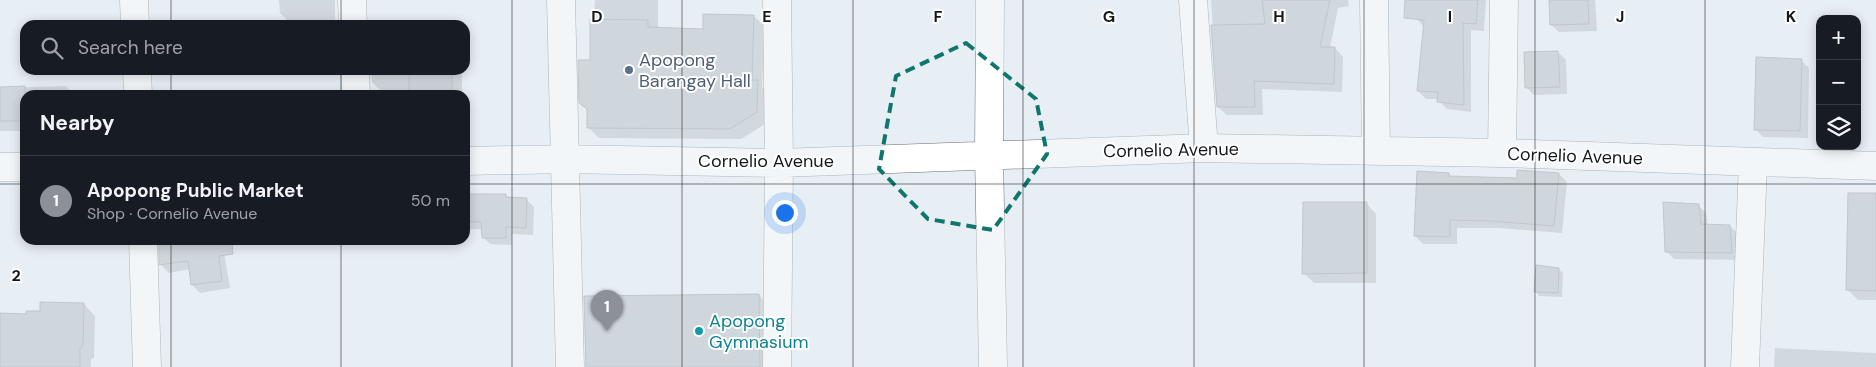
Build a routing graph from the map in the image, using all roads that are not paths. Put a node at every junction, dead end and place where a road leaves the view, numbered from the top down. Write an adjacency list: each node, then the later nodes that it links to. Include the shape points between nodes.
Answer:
1 (134, 0): 9 (street)
2 (352, 0): 10 (street)
3 (561, 0): 19 (street)
4 (776, 0): 22 (street)
5 (990, 0): 18 (street)
6 (1193, 0): 15 (street)
7 (1374, 0): 16 (street)
8 (1504, 0): 17 (street)
9 (135, 20)
10 (353, 20)
11 (137, 75): 13 (street)
12 (355, 75): 14 (street)
13 (138, 90)
14 (356, 90)
15 (1204, 148): 16 (street, Cornelio Avenue); 18 (street, Cornelio Avenue)
16 (1376, 151): 17 (street, Cornelio Avenue)
17 (1502, 153): 21 (street, Cornelio Avenue)
18 (989, 155): 22 (street, Cornelio Avenue); 30 (street)
19 (565, 159): 20 (street, Cornelio Avenue); 22 (street, Cornelio Avenue); 28 (street)
20 (470, 161)
21 (1753, 162): 23 (street, Cornelio Avenue); 31 (street)
22 (779, 163): 29 (street)
23 (1876, 166)
24 (0, 167): 25 (street)
25 (20, 167)
26 (143, 245): 27 (street)
27 (147, 367)
28 (570, 367)
29 (777, 367)
30 (993, 367)
31 (1745, 367)

